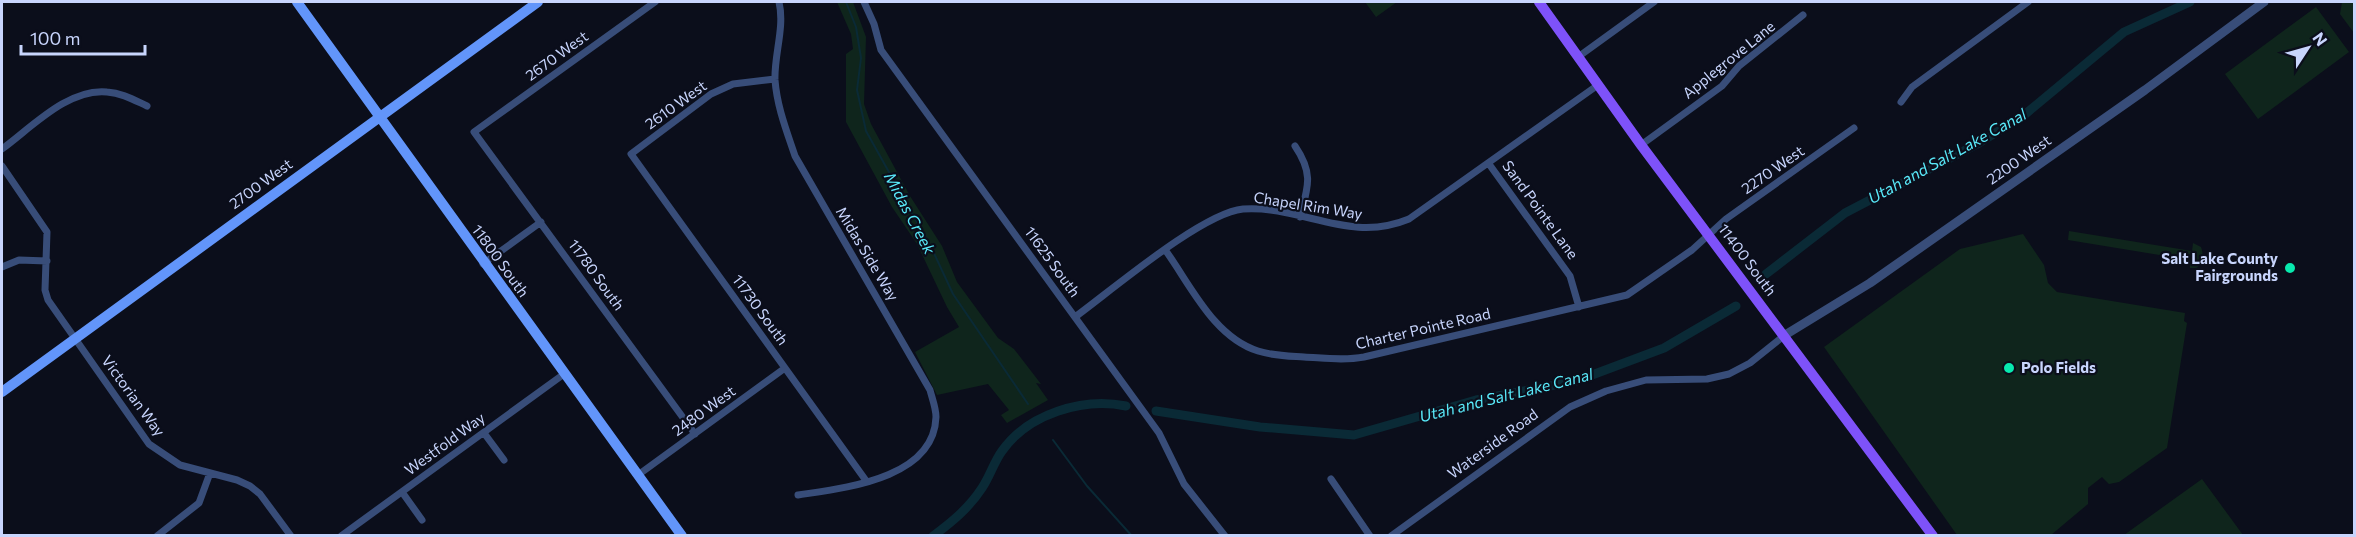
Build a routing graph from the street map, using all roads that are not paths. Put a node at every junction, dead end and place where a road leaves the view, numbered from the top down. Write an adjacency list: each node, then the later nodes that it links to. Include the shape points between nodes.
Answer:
1 (297, 2): 16 (main road, 11800 South)
2 (538, 2): 16 (main road, 2700 West)
3 (655, 2): 18 (street, 2670 West)
4 (778, 2): 12 (street, Midas Side Way)
5 (864, 2): 33 (street, 11625 South, via 881,50)
6 (1539, 2): 11 (main road, 11400 South)
7 (1654, 2): 11 (street)
8 (2028, 2): 14 (street, via 1912,87)
9 (2259, 3): 34 (street, 2200 West, via 1870,283)
10 (1803, 15): 20 (street, Applegrove Lane, via 1739,66 1722,86)
11 (1578, 57): 13 (main road, 11400 South)
12 (775, 79): 22 (street, 2610 West, via 733,84 711,94); 45 (street, Midas Side Way, via 781,116 795,156 930,390 936,416 932,436 920,453 900,471)
13 (1598, 85): 20 (main road, 11400 South); 23 (street, Chapel Rim Way)
14 (1901, 102)
15 (147, 106): 21 (street, via 117,93 100,91 75,97)
16 (380, 118): 30 (main road, 11800 South); 35 (main road, 2700 West)
17 (1854, 128): 27 (street, 2270 West)
18 (474, 132): 26 (street, 11780 South)
19 (1295, 146): 25 (street, via 1309,183)
20 (1641, 146): 27 (main road, 11400 South)
21 (2, 149)
22 (631, 154): 36 (street, 11730 South)
23 (1489, 164): 25 (street, Chapel Rim Way, via 1425,210 1392,225 1353,228); 32 (street, Sand Pointe Lane, via 1570,276)
24 (2, 166): 29 (street, Victorian Way, via 45,227 49,237)
25 (1300, 217): 28 (street, Chapel Rim Way, via 1261,210 1229,212 1206,221)
26 (541, 222): 30 (street); 40 (street, 11780 South)
27 (1708, 234): 32 (street, Charter Pointe Road, via 1634,291); 34 (main road, 11400 South)
28 (1166, 251): 32 (street, Charter Pointe Road, via 1223,329 1248,347 1280,355 1353,359); 33 (street, Chapel Rim Way)
29 (47, 261): 31 (street, via 19,260); 35 (street, Victorian Way, via 46,295)
30 (483, 264): 37 (main road, 11800 South)
31 (2, 267)
32 (1579, 307)
33 (1075, 317): 53 (street, 11625 South, via 1165,442 1192,495)
34 (1785, 336): 55 (street, Waterside Road, via 1729,374 1707,379 1646,380 1570,406); 56 (main road, 11400 South)
35 (76, 339): 38 (main road, 2700 West); 42 (street, Victorian Way, via 150,444 180,465)
36 (785, 368): 40 (street, 2480 West); 45 (street, 11730 South)
37 (564, 374): 39 (street, Westfold Way); 43 (main road, 11800 South)
38 (2, 392)
39 (484, 432): 41 (street); 46 (street, Westfold Way)
40 (695, 434): 43 (street, 2480 West)
41 (504, 460)
42 (210, 472): 49 (street, via 199,503); 50 (street, Victorian Way, via 250,486)
43 (638, 475): 52 (main road, 11800 South)
44 (1330, 479): 54 (street)
45 (867, 482): 47 (street, Midas Side Way)
46 (402, 492): 48 (street); 51 (street, Westfold Way)
47 (798, 495)
48 (422, 520)
49 (157, 536)
50 (291, 536)
51 (341, 536)
52 (682, 536)
53 (1226, 536)
54 (1370, 536)
55 (1390, 536)
56 (1933, 536)

